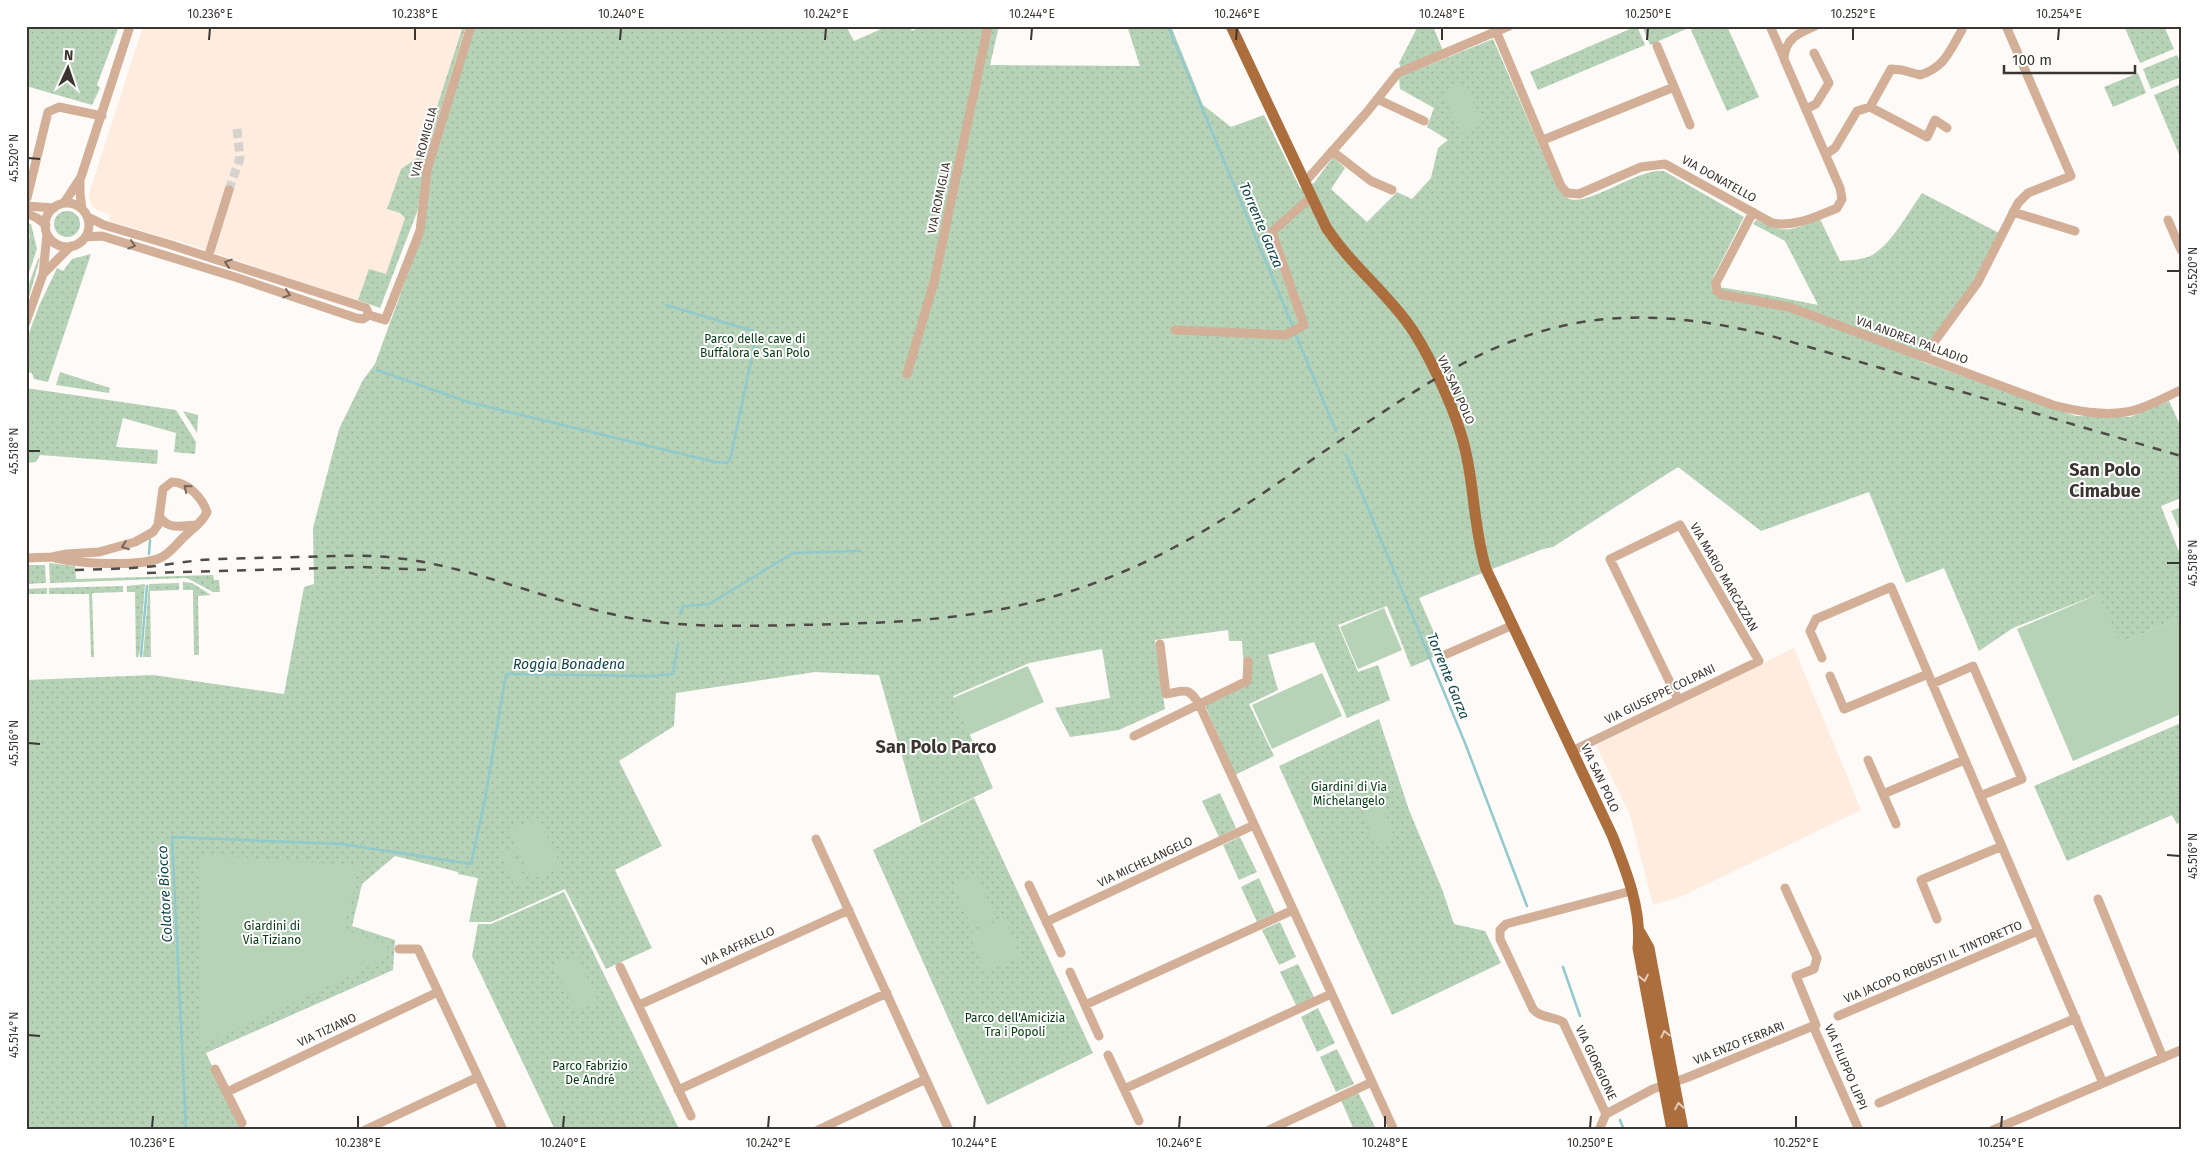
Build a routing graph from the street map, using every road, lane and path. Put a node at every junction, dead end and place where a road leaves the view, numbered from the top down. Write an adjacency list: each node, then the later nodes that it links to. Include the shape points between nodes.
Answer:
1 (130, 26): 18 (street)
2 (471, 26): 51 (street, VIA ROMIGLIA, via 427,170 420,231 385,320)
3 (988, 26): 55 (street, VIA ROMIGLIA, via 934,282)
4 (1231, 26): 26 (main road, VIA SAN POLO)
5 (1509, 26): 9 (street)
6 (1770, 26): 13 (street)
7 (1815, 26): 13 (street, via 1791,39 1784,51)
8 (2006, 26): 34 (street, VIA ANDREA PALLADIO, via 2071,176 2028,193)
9 (1495, 29): 15 (street, via 1398,73); 22 (street, VIA DONATELLO)
10 (1962, 30): 16 (street, via 1943,63 1936,68 1920,75 1892,69)
11 (1657, 46): 14 (street)
12 (1814, 53): 17 (street, via 1829,83 1816,104)
13 (1784, 59): 17 (street)
14 (1674, 87): 20 (street); 22 (street)
15 (1377, 98): 19 (street); 23 (street)
16 (1870, 107): 21 (street, via 1927,137 1934,120); 24 (street, via 1857,111 1835,148)
17 (1806, 109): 24 (street)
18 (102, 116): 25 (street); 30 (street, via 59,107 48,112)
19 (1424, 121)
20 (1690, 125)
21 (1947, 128)
22 (1543, 140): 33 (street, VIA DONATELLO, via 1561,186 1567,193 1579,194 1641,167 1665,164)
23 (1332, 151): 26 (street); 28 (street, via 1371,181)
24 (1826, 154): 33 (street, VIA DONATELLO, via 1840,188 1842,199 1837,208 1796,224 1784,225)
25 (81, 178): 31 (street); 36 (street, via 80,194)
26 (1304, 183): 29 (main road, VIA SAN POLO)
27 (230, 190): 44 (street)
28 (1392, 190)
29 (1311, 197): 53 (street, via 1272,232 1304,326 1286,335); 61 (main road, VIA SAN POLO, via 1340,248 1410,326 1442,388 1465,449 1479,546 1486,569)
30 (27, 202): 32 (street)
31 (64, 203): 32 (street); 36 (street, via 74,204)
32 (54, 208): 38 (street, via 48,216)
33 (1753, 212): 54 (street, VIA ANDREA PALLADIO, via 1716,283 1720,294 1789,307)
34 (2013, 212): 39 (street); 54 (street, VIA ANDREA PALLADIO, via 1978,282)
35 (26, 213): 38 (street, via 37,218)
36 (85, 213): 40 (street, via 89,227); 41 (street, via 104,225)
37 (2168, 220): 43 (street)
38 (46, 229): 42 (street, via 60,245); 47 (street)
39 (2075, 231)
40 (85, 237): 42 (street); 45 (street, one-way to 45, via 102,236)
41 (168, 244): 45 (street); 46 (street, one-way to 41)
42 (71, 246): 47 (street)
43 (2181, 250)
44 (210, 251)
45 (156, 252): 48 (street)
46 (254, 272): 48 (street); 49 (street)
47 (42, 274): 52 (street)
48 (244, 280): 50 (street, one-way to 50)
49 (352, 304): 50 (street, via 347,308 332,304); 51 (street, via 366,308)
50 (322, 306): 51 (street, via 356,318)
51 (369, 316)
52 (26, 322)
53 (1175, 330)
54 (1923, 358): 56 (street, VIA ANDREA PALLADIO, via 2079,412 2128,412)
55 (907, 374)
56 (2181, 390)
57 (160, 516): 58 (street, via 170,526); 58 (street, one-way to 57, via 205,517 205,509 186,485 179,482 172,482 163,489); 60 (street, one-way to 60, via 153,532 125,546)
58 (196, 526): 60 (street, via 166,554 154,560 88,563)
59 (26, 558): 60 (street)
60 (52, 558)
61 (1513, 625): 63 (street); 73 (main road, VIA SAN POLO)
62 (1160, 644): 71 (street, via 1166,694 1187,690)
63 (1440, 657)
64 (1822, 658): 67 (street, VIA JACOPO ROBUSTI IL TINTORETTO, via 1810,632 1816,619 1891,587)
65 (1248, 661): 71 (street, via 1247,681)
66 (1759, 661): 70 (street, VIA GIUSEPPE COLPANI); 70 (street, VIA MARIO MARCAZZAN, via 1680,525 1610,559)
67 (1928, 674): 68 (street, via 1844,709); 69 (street, VIA JACOPO ROBUSTI IL TINTORETTO)
68 (1830, 676)
69 (1932, 684): 75 (street, VIA JACOPO ROBUSTI IL TINTORETTO); 77 (street, via 1973,666 2022,779)
70 (1678, 699): 73 (street, VIA GIUSEPPE COLPANI)
71 (1199, 704): 72 (street); 79 (street)
72 (1134, 736)
73 (1572, 751): 84 (main road, VIA SAN POLO, via 1612,835)
74 (1868, 760): 76 (street)
75 (1964, 760): 76 (street); 77 (street, VIA JACOPO ROBUSTI IL TINTORETTO)
76 (1883, 794): 78 (street)
77 (1980, 796): 81 (street, VIA JACOPO ROBUSTI IL TINTORETTO)
78 (1896, 824)
79 (1254, 825): 87 (street); 89 (street, VIA MICHELANGELO)
80 (816, 839): 86 (street)
81 (2000, 847): 88 (street, via 1921,880); 90 (street, VIA JACOPO ROBUSTI IL TINTORETTO)
82 (1029, 885): 89 (street)
83 (1785, 888): 102 (street, VIA FILIPPO LIPPI, via 1817,958 1814,969 1796,976 1816,1025)
84 (1631, 891): 111 (main road, VIA SAN POLO, via 1640,932 1649,948); 117 (street, VIA GIORGIONE, via 1506,924 1500,930 1500,940 1533,1008 1536,1013 1563,1022)
85 (2098, 899): 106 (street)
86 (848, 910): 96 (street); 98 (street, VIA RAFFAELLO)
87 (1293, 910): 97 (street); 99 (street)
88 (1937, 919)
89 (1046, 922): 92 (street)
90 (2038, 931): 100 (street, VIA JACOPO ROBUSTI IL TINTORETTO); 101 (street, VIA JACOPO ROBUSTI IL TINTORETTO)
91 (399, 949): 95 (street, via 418,949)
92 (1061, 953)
93 (620, 967): 98 (street)
94 (1070, 972): 99 (street)
95 (438, 992): 108 (street); 115 (street, VIA TIZIANO)
96 (887, 993): 109 (street); 114 (street)
97 (1331, 994): 110 (street); 113 (street)
98 (639, 1005): 114 (street)
99 (1085, 1005): 103 (street)
100 (1838, 1016)
101 (2076, 1018): 112 (street, VIA JACOPO ROBUSTI IL TINTORETTO); 116 (street)
102 (1813, 1026): 111 (street, VIA ENZO FERRARI); 131 (street, VIA FILIPPO LIPPI)
103 (1099, 1036)
104 (2181, 1050): 106 (street)
105 (1108, 1055): 113 (street)
106 (2163, 1058): 112 (street)
107 (215, 1069): 115 (street)
108 (478, 1077): 122 (street); 123 (street)
109 (926, 1080): 121 (street); 125 (street)
110 (1372, 1082): 126 (street); 127 (street)
111 (1670, 1083): 117 (street, VIA GIORGIONE); 129 (main road, VIA SAN POLO); 130 (main road, VIA SAN POLO, one-way to 111)
112 (2103, 1083): 132 (street)
113 (1124, 1089): 119 (street)
114 (678, 1090): 118 (street)
115 (227, 1092): 120 (street)
116 (1879, 1103)
117 (1606, 1114): 128 (street, VIA GIORGIONE)
118 (691, 1116)
119 (1139, 1121)
120 (242, 1122)
121 (839, 1125): 124 (street)
122 (366, 1130)
123 (503, 1130)
124 (818, 1130)
125 (949, 1130)
126 (1269, 1130)
127 (1394, 1130)
128 (1598, 1130)
129 (1672, 1130)
130 (1683, 1130)
131 (1859, 1130)
132 (1993, 1130)

